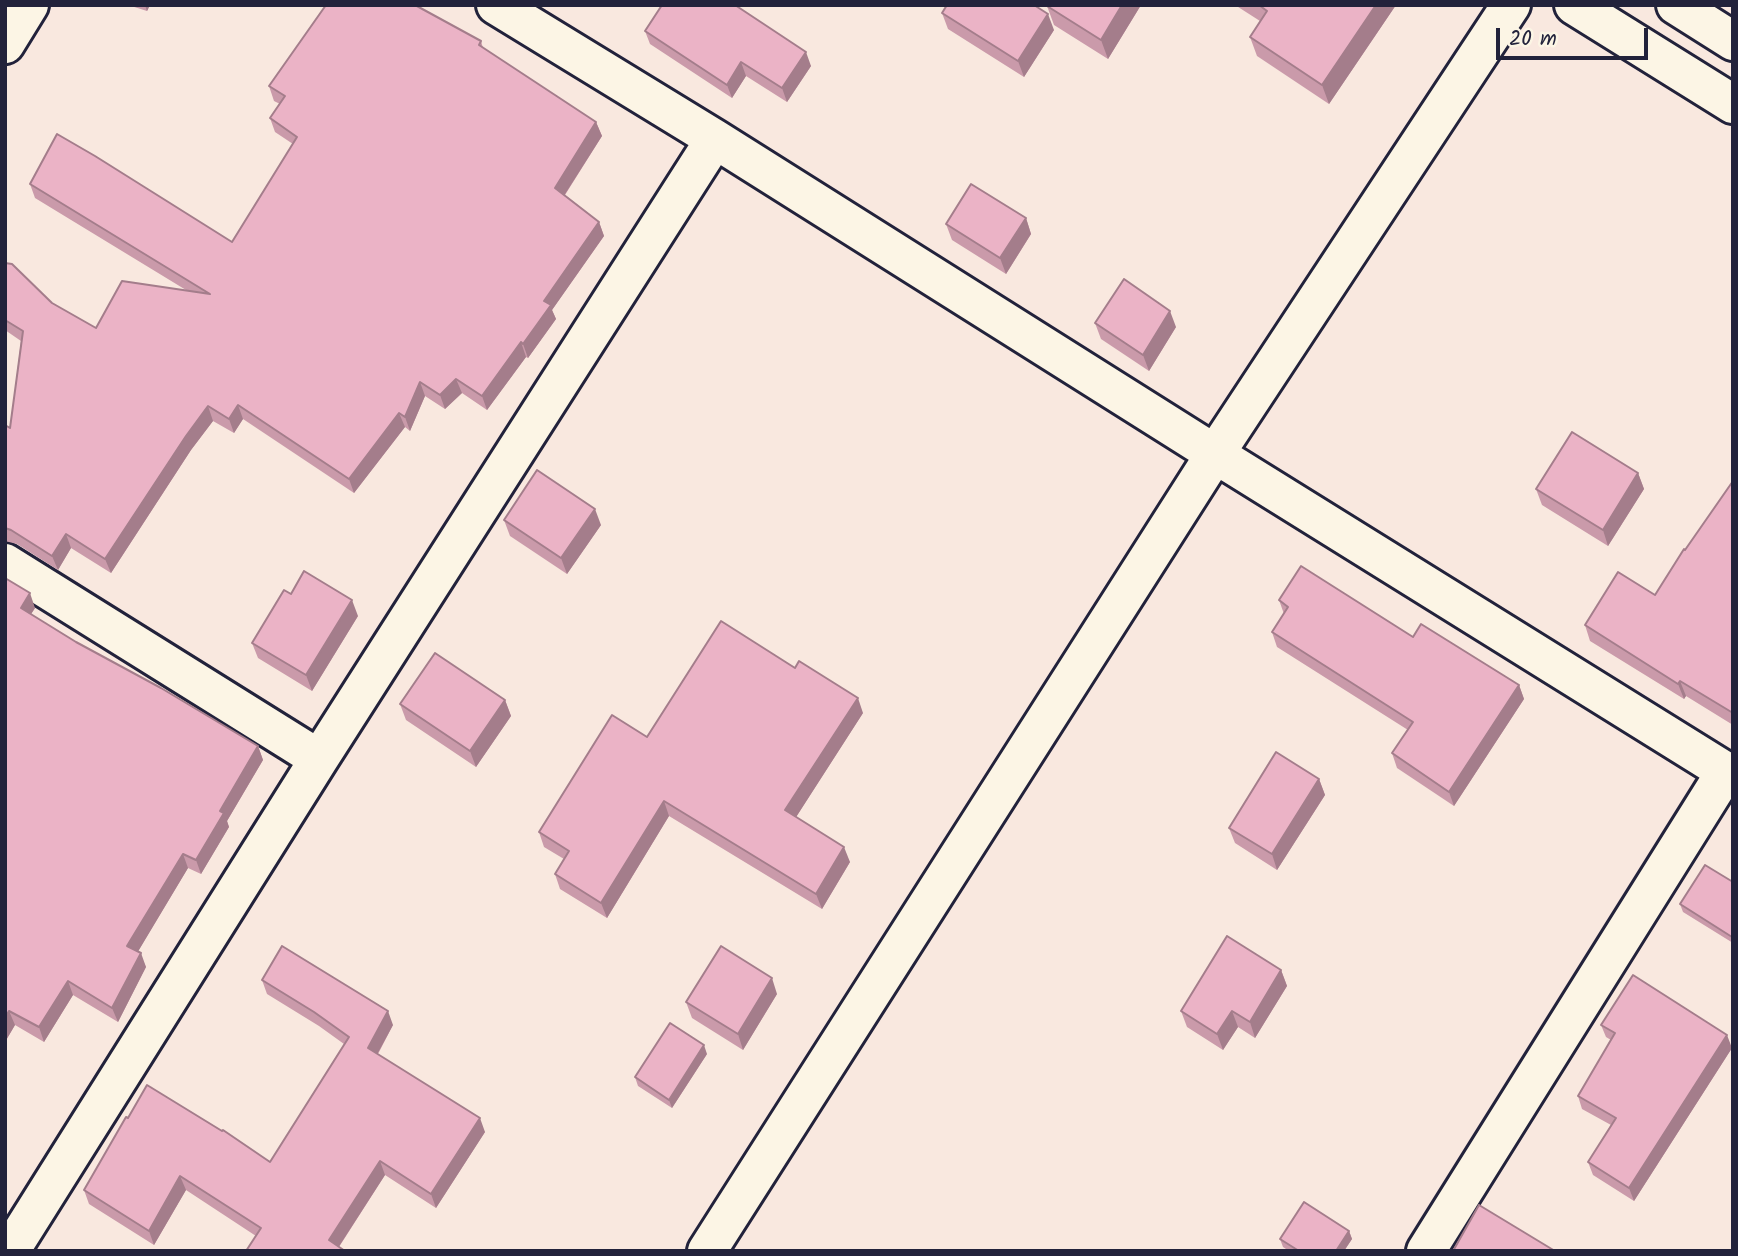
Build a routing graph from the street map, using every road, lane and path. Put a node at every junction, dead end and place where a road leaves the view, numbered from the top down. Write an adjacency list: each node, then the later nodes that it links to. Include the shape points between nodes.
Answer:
1 (29, 5): 7 (street)
2 (496, 5): 9 (street)
3 (1511, 5): 10 (street)
4 (1574, 5): 8 (street)
5 (1676, 5): 6 (street)
6 (1733, 41)
7 (5, 44)
8 (1733, 104)
9 (715, 139): 10 (street); 12 (street)
10 (1215, 454): 13 (street); 15 (street)
11 (5, 563): 12 (street)
12 (319, 759): 14 (street)
13 (1729, 774): 16 (street)
14 (10, 1251)
15 (706, 1251)
16 (1426, 1251)

